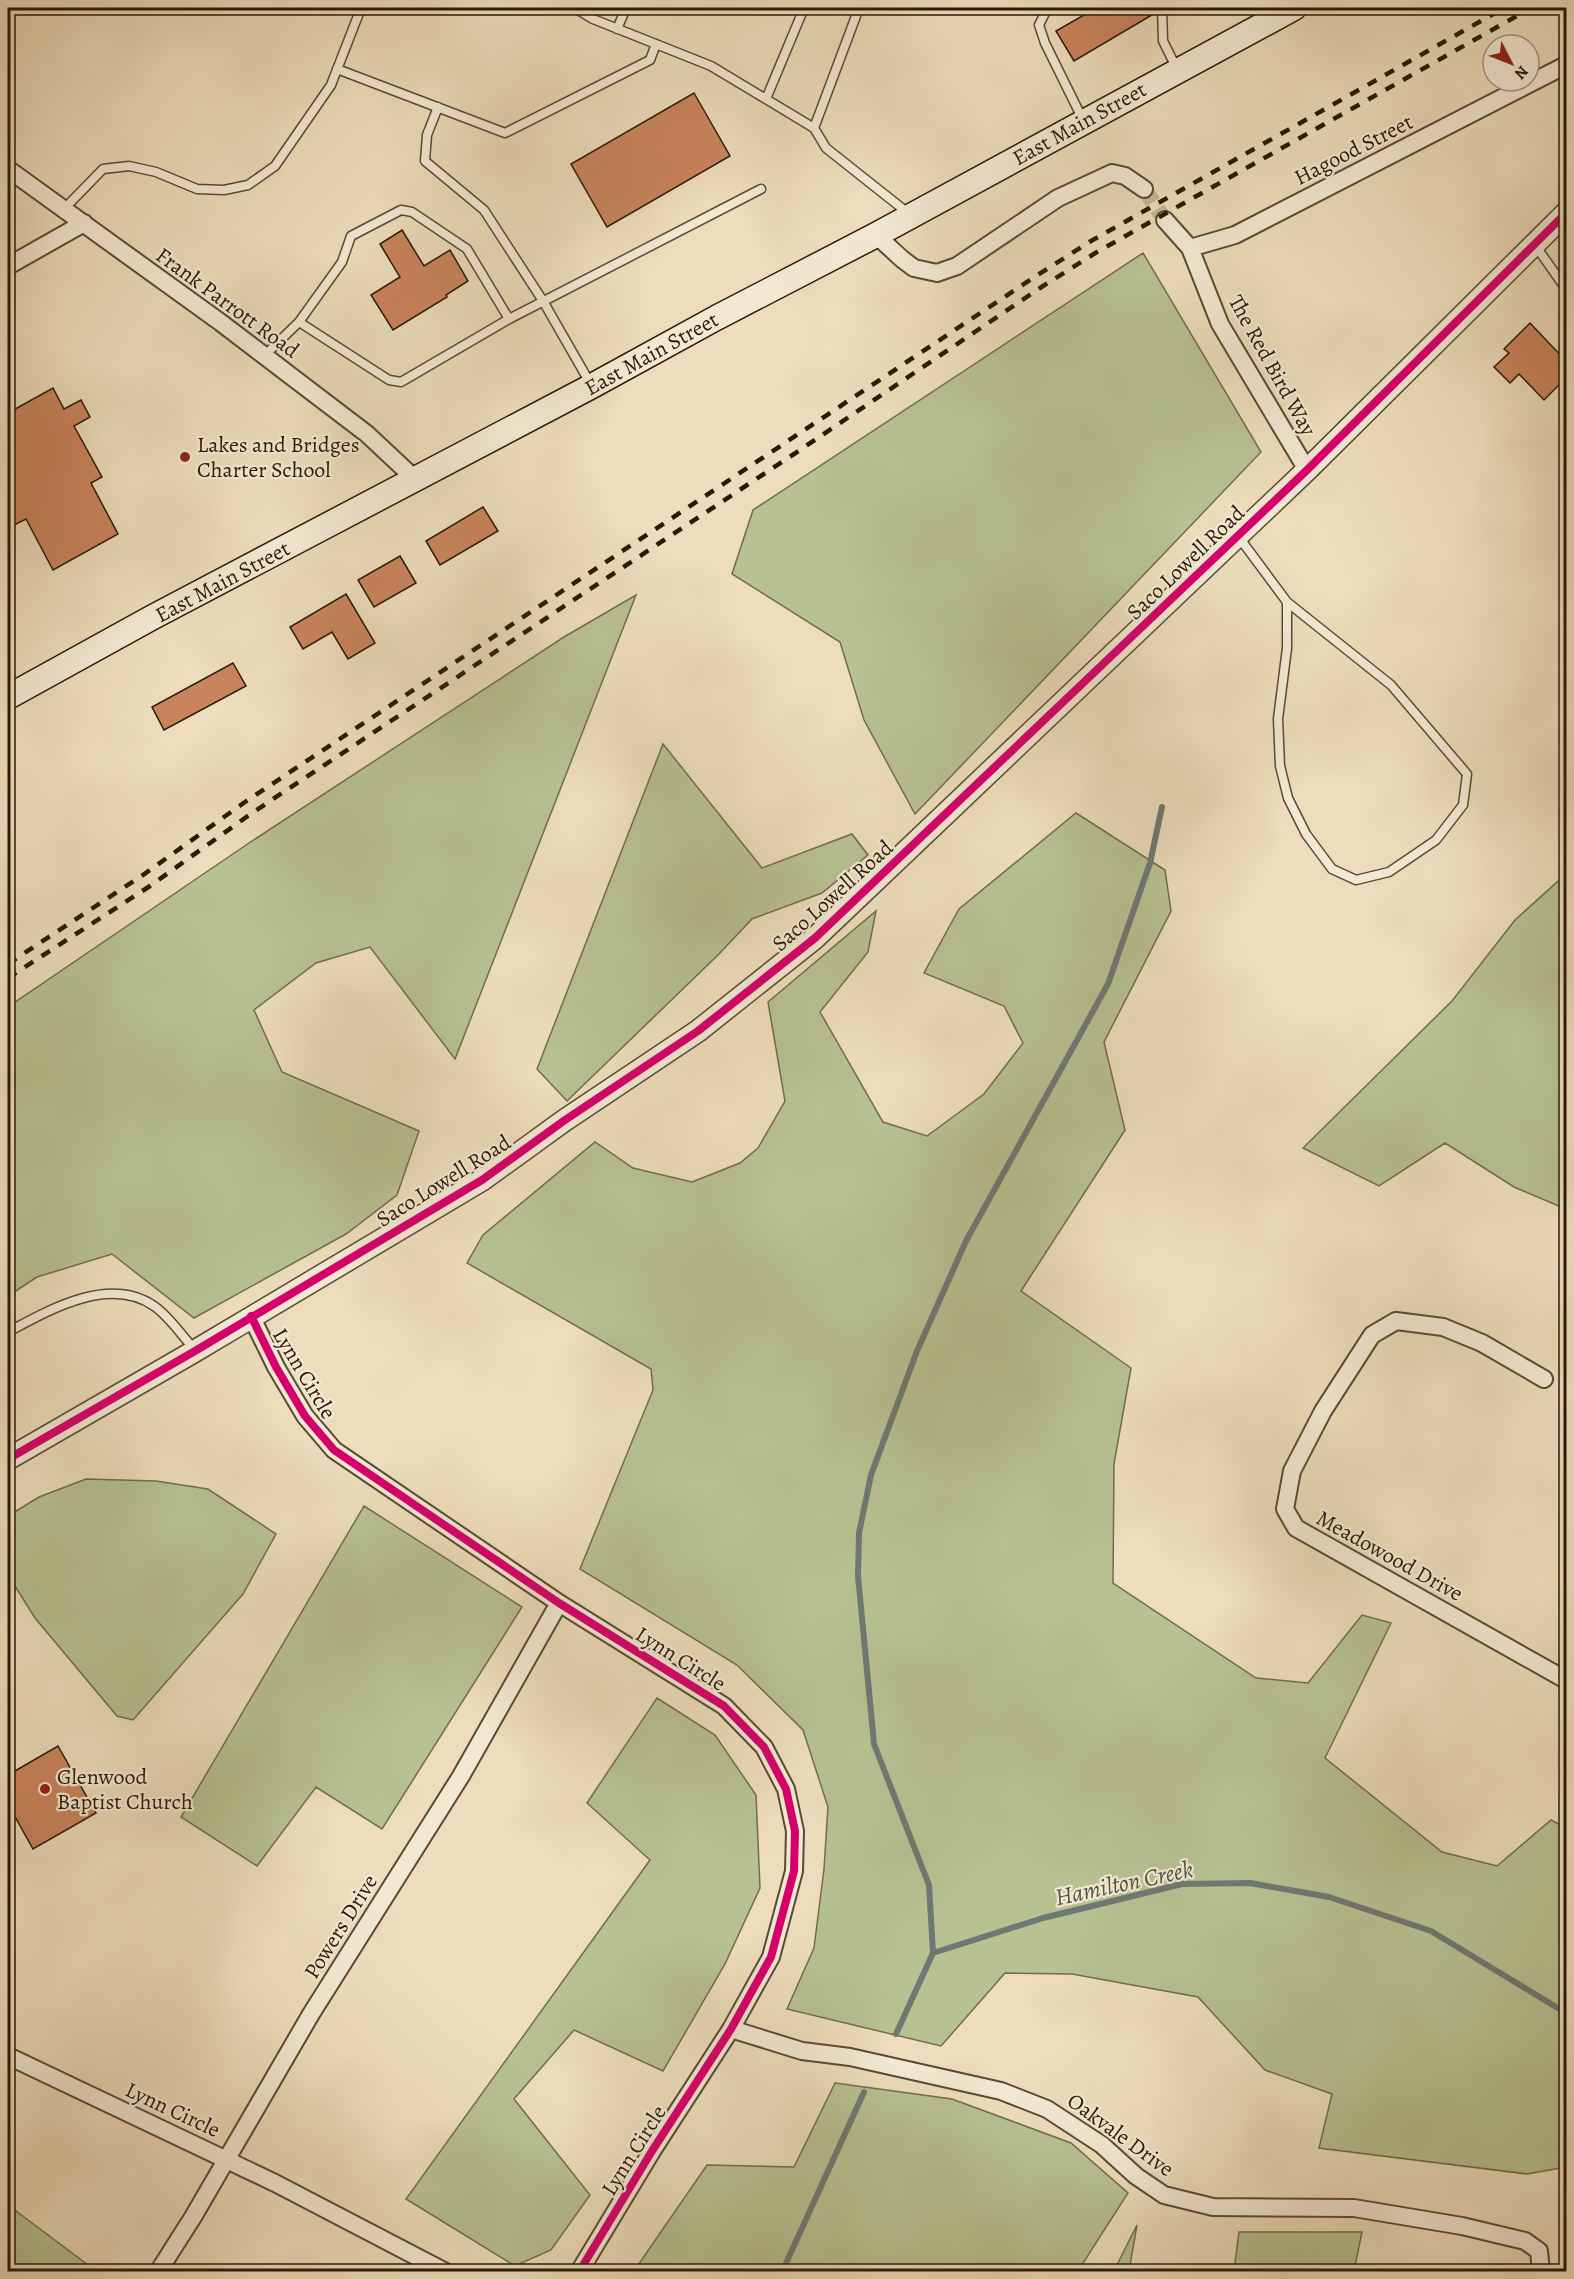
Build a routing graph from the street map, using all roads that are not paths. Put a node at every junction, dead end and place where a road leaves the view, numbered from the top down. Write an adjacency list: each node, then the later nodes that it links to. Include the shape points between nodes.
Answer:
1 (360, 8): 12 (lane)
2 (575, 8): 9 (lane)
3 (626, 8): 9 (lane)
4 (804, 8): 14 (lane)
5 (859, 8): 17 (lane)
6 (1048, 8): 16 (lane, via 1039,25)
7 (1162, 8): 13 (lane, via 1163,41)
8 (1292, 8): 13 (main road, East Main Street)
9 (617, 29): 10 (lane)
10 (656, 44): 14 (lane, via 711,66); 15 (lane, via 650,60 506,133)
11 (1566, 65): 28 (street, Hagood Street, via 1235,235)
12 (337, 69): 15 (lane); 21 (lane, via 331,85 275,166 249,185 224,190 197,189 129,166 103,169)
13 (1177, 70): 16 (main road, East Main Street)
14 (766, 99): 17 (lane)
15 (438, 107): 31 (lane, via 427,135 425,161 484,210)
16 (1084, 121): 23 (main road, East Main Street)
17 (814, 128): 23 (lane, via 826,148)
18 (8, 169): 21 (street, Frank Parrott Road)
19 (760, 189): 31 (lane)
20 (1144, 189): 26 (street, via 1125,176 1112,173 1058,198 957,266 937,273 914,268)
21 (64, 209): 25 (street, Frank Parrott Road)
22 (1566, 213): 27 (street, Saco Lowell Road)
23 (911, 216): 26 (main road, East Main Street)
24 (1165, 220): 28 (street)
25 (84, 223): 29 (street); 34 (street, Frank Parrott Road)
26 (876, 235): 35 (main road, East Main Street)
27 (1534, 244): 30 (lane); 36 (street, Saco Lowell Road)
28 (1190, 248): 36 (street, The Red Bird Way, via 1220,324)
29 (8, 266)
30 (1566, 289)
31 (543, 301): 32 (lane); 35 (lane)
32 (509, 319): 33 (lane, via 401,382 389,380); 33 (lane, via 466,249 412,212 401,210 351,236 342,262)
33 (299, 322): 34 (lane)
34 (264, 356): 37 (street, Frank Parrott Road, via 367,434)
35 (592, 386): 37 (main road, East Main Street)
36 (1307, 470): 38 (street, Saco Lowell Road)
37 (415, 479): 40 (main road, East Main Street)
38 (1238, 536): 39 (lane); 41 (street, Saco Lowell Road, via 806,946 698,1031 482,1180)
39 (1287, 602): 39 (lane, via 1391,685 1467,774 1463,805 1436,840 1389,872 1356,880 1332,869 1305,834 1288,798 1280,766 1278,719 1287,648)
40 (8, 697)
41 (251, 1316): 43 (street, Saco Lowell Road); 46 (street, Lynn Circle, via 305,1416 334,1450)
42 (8, 1332): 43 (lane, via 58,1306 111,1293 139,1298 156,1307)
43 (195, 1351): 45 (street, Saco Lowell Road)
44 (1544, 1379): 47 (street, Meadowood Drive, via 1482,1343 1443,1327 1396,1321 1372,1335 1323,1411 1292,1472 1285,1509 1296,1528)
45 (8, 1459)
46 (559, 1603): 48 (street, Lynn Circle, via 724,1706 764,1747 786,1789 795,1831 794,1871 771,1957); 50 (street, Powers Drive, via 461,1776)
47 (1566, 1680)
48 (731, 2029): 53 (street, Lynn Circle); 54 (street, Oakvale Drive, via 802,2051 850,2057 1000,2091 1047,2109 1089,2135 1164,2195 1213,2207 1354,2208 1462,2226 1525,2241 1539,2251)
49 (8, 2056): 50 (street, Lynn Circle)
50 (225, 2159): 51 (street, Powers Drive); 52 (street, Lynn Circle)
51 (158, 2271)
52 (446, 2271)
53 (579, 2271)
54 (1541, 2271)

